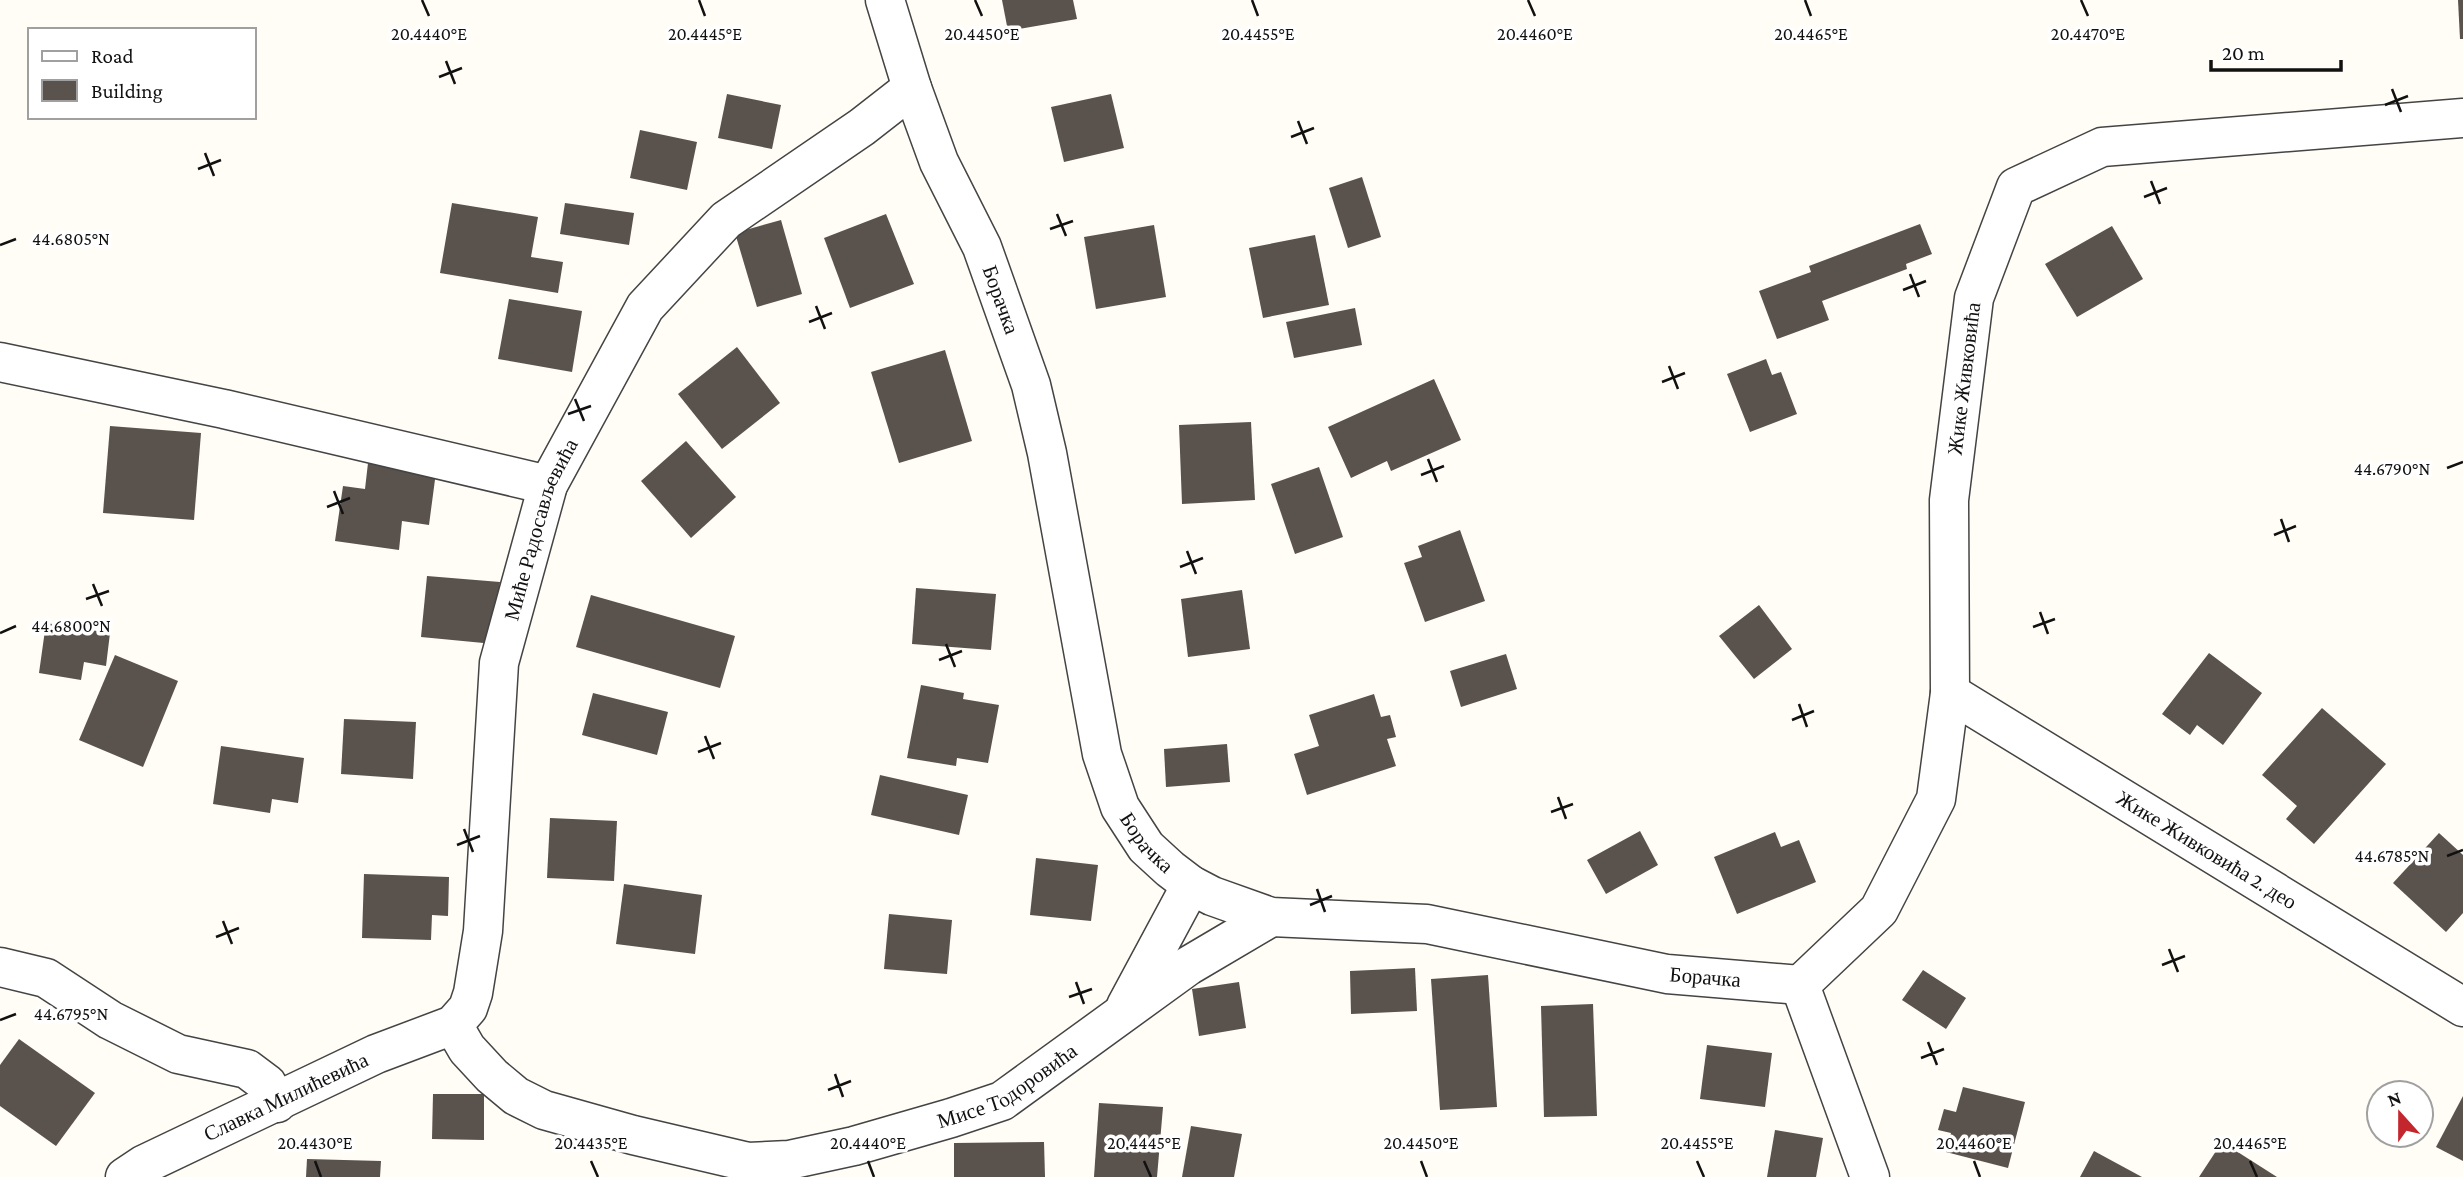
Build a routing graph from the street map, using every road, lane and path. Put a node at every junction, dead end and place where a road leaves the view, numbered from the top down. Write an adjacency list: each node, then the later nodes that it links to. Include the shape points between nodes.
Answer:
1 (885, 0): 2 (street, Борачка)
2 (912, 88): 5 (street, Миће Радосављевића, via 726,220 645,307); 7 (street, Борачка, via 939,162 982,247 1031,385 1102,754 1120,807 1146,847)
3 (2463, 118): 6 (street, Жике Живковића, via 2102,147 2016,187 1973,298 1949,500)
4 (0, 362): 5 (street)
5 (548, 485): 13 (street, Миће Радосављевића, via 499,663 483,931 473,993 468,1008)
6 (1950, 692): 10 (street, Жике Живковића, via 1936,799 1879,910); 11 (street, Жике Живковића 2. део)
7 (1191, 885): 8 (street, Борачка); 12 (street)
8 (1271, 917): 10 (street, Борачка, via 1427,924 1667,974); 12 (street, Мисе Тодоровића, via 1188,965)
9 (0, 967): 14 (street, via 46,978 110,1020 178,1054 247,1069 267,1084)
10 (1800, 985): 16 (street)
11 (2463, 1007)
12 (1121, 1014): 13 (street, Мисе Тодоровића, via 1002,1101 854,1146 789,1160 748,1162 544,1110 516,1096 492,1076)
13 (453, 1025): 14 (street, Славка Милићевића, via 376,1054)
14 (277, 1103): 15 (street, Славка Милићевића)
15 (125, 1177)
16 (1870, 1177)

